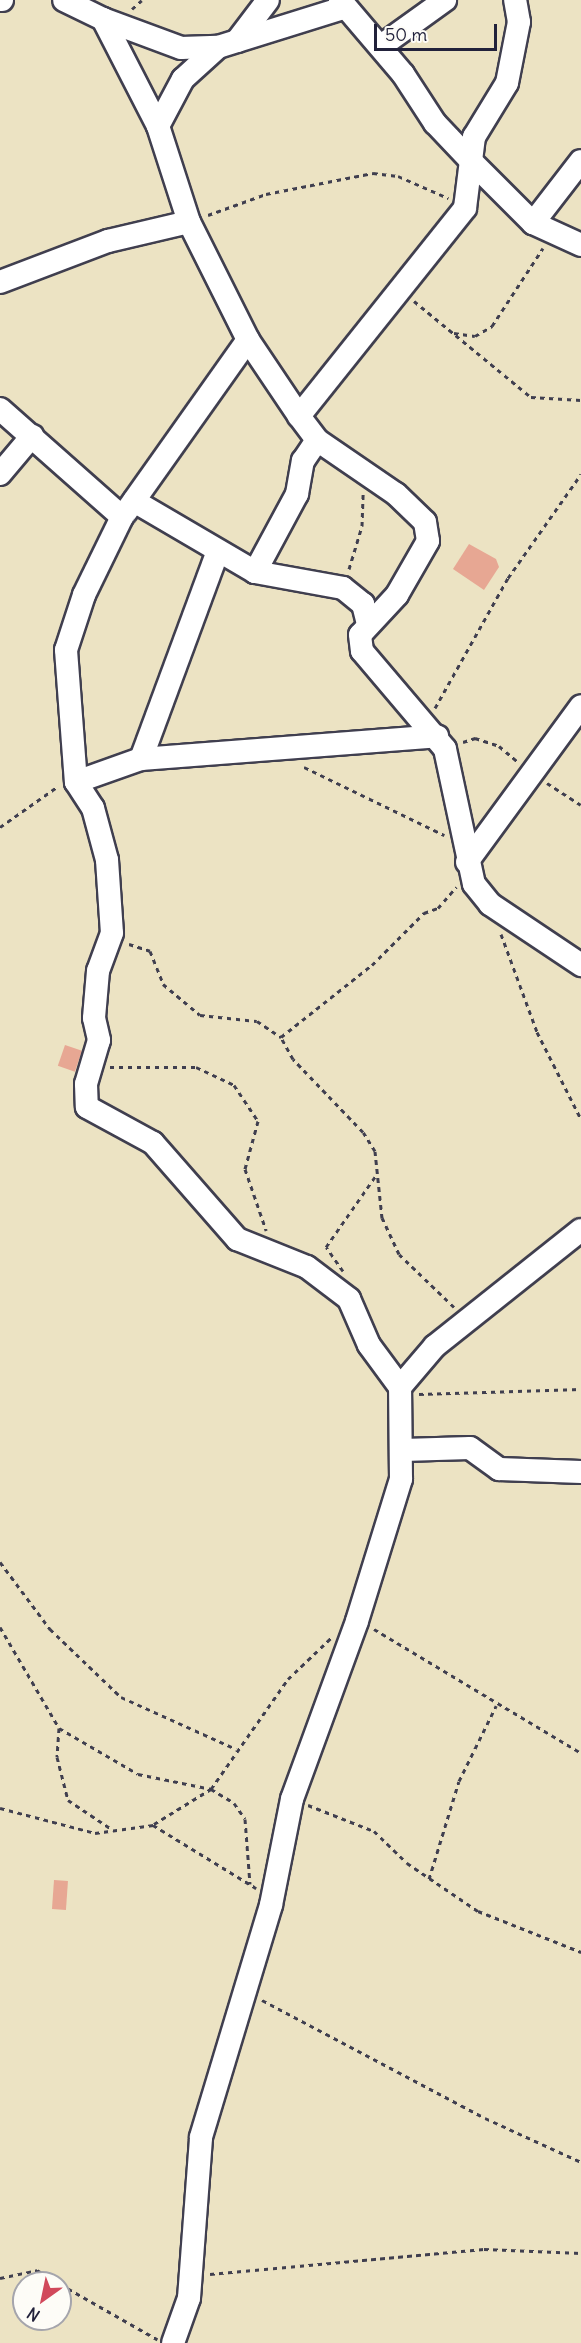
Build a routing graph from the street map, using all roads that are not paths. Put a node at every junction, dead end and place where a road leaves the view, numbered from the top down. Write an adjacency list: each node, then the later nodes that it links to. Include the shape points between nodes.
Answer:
1 (64, 0): 6 (street)
2 (268, 0): 7 (street)
3 (445, 0): 8 (street)
4 (515, 0): 11 (street, via 519,22 507,83 474,137)
5 (342, 4): 7 (street); 8 (street)
6 (103, 19): 7 (street, via 181,48); 9 (street)
7 (227, 44): 9 (street, via 183,79)
8 (381, 46): 11 (street, via 435,123)
9 (158, 126): 12 (street)
10 (581, 160): 13 (street)
11 (471, 161): 13 (street); 18 (street, via 465,208)
12 (189, 222): 15 (street, via 108,241); 16 (street)
13 (542, 228): 14 (street)
14 (581, 245)
15 (0, 282)
16 (248, 340): 18 (street); 22 (street)
17 (0, 409): 19 (street)
18 (299, 416): 20 (street)
19 (32, 436): 21 (street); 22 (street)
20 (317, 440): 24 (street, via 303,461 297,494); 25 (street, via 363,476 414,508 429,531 402,588)
21 (0, 474)
22 (128, 509): 23 (street); 29 (street, via 84,595 66,650)
23 (218, 554): 24 (street); 28 (street)
24 (255, 572): 25 (street, via 343,588 363,604)
25 (368, 624): 27 (street, via 360,635 362,651)
26 (581, 706): 30 (street)
27 (432, 729): 28 (street); 30 (street)
28 (141, 759): 29 (street)
29 (76, 782): 33 (street, via 93,808 107,860 108,942 98,971 96,1065 86,1084 87,1107 153,1143 210,1202 226,1231 272,1248 349,1299 369,1345)
30 (466, 856): 31 (street, via 474,884 490,904)
31 (581, 965)
32 (581, 1230): 33 (street, via 435,1346)
33 (399, 1391): 34 (street)
34 (403, 1450): 35 (street, via 470,1448 499,1469); 36 (street, via 401,1479 355,1626 292,1799 271,1905 201,2136 189,2298)
35 (581, 1472)
36 (173, 2343)

